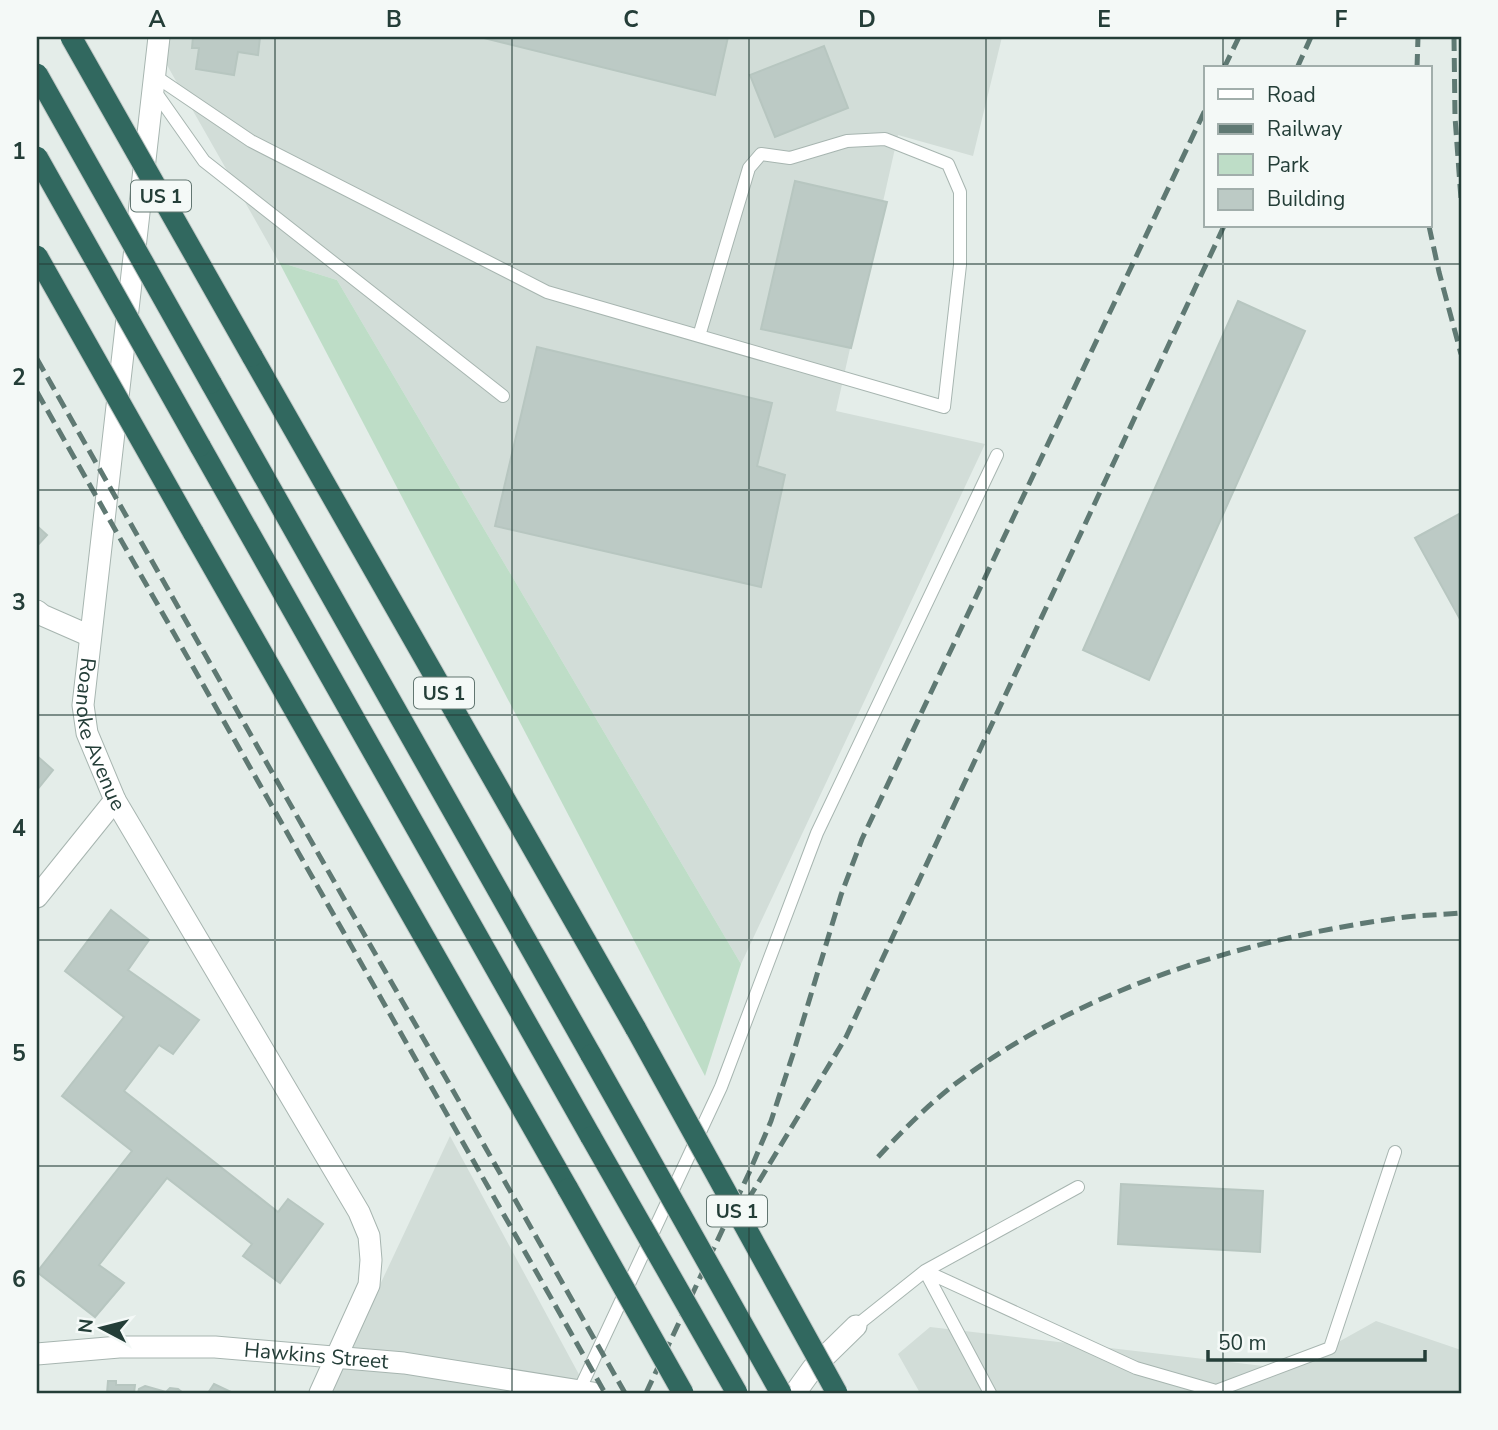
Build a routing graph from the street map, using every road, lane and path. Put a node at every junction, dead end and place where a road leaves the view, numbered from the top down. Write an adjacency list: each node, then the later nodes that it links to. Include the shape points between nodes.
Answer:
1 (71, 37): 26 (highway, US 1, bridge, via 636,1029)
2 (159, 37): 4 (street, Roanoke Avenue)
3 (37, 74): 24 (highway, bridge)
4 (154, 83): 7 (lane, via 251,141 547,292); 8 (lane, via 204,162); 11 (street, Roanoke Avenue)
5 (37, 157): 23 (highway, bridge)
6 (37, 256): 22 (highway, bridge)
7 (699, 336): 7 (lane, via 944,407 960,265 960,192 948,164 885,139 847,141 790,158 761,154 749,168)
8 (503, 396)
9 (997, 455): 21 (lane, via 817,833 721,1087)
10 (37, 611): 11 (street)
11 (90, 636): 12 (street, Roanoke Avenue, via 83,705 87,733)
12 (115, 800): 13 (street); 19 (street, Roanoke Avenue, via 369,1236 369,1285)
13 (37, 897)
14 (1395, 1152): 16 (lane, via 1330,1348 1216,1391 1136,1368)
15 (1078, 1188): 16 (lane)
16 (925, 1271): 17 (lane); 27 (lane)
17 (856, 1326): 25 (street)
18 (37, 1354): 19 (street, Hawkins Street, via 215,1347)
19 (337, 1357): 20 (street, Roanoke Avenue); 21 (street, Hawkins Street, via 404,1363)
20 (320, 1393)
21 (583, 1393)
22 (683, 1393)
23 (737, 1393)
24 (781, 1393)
25 (794, 1393)
26 (837, 1393)
27 (990, 1393)

